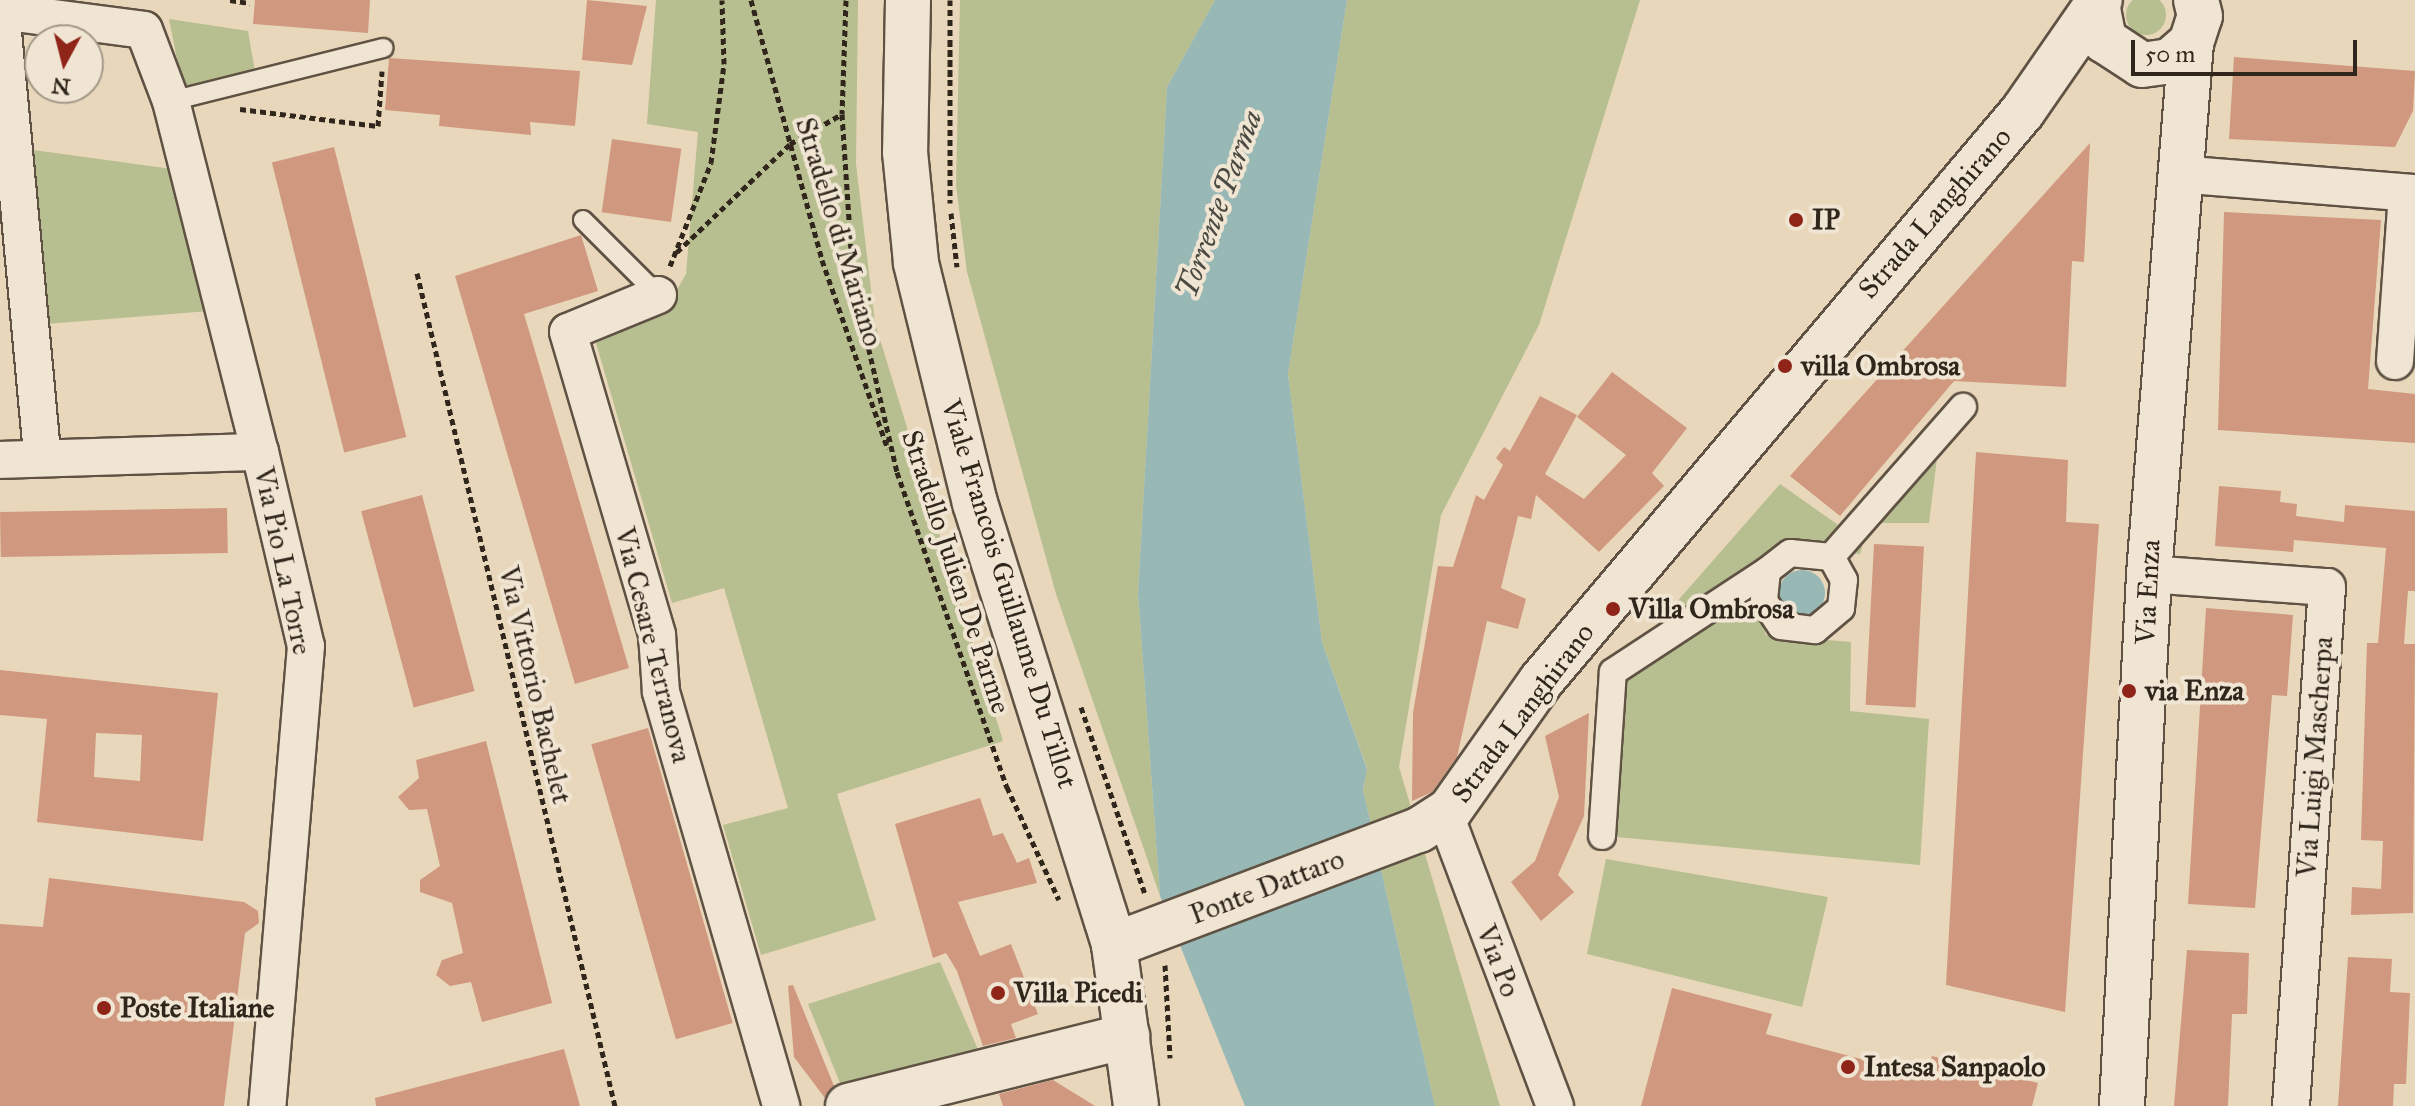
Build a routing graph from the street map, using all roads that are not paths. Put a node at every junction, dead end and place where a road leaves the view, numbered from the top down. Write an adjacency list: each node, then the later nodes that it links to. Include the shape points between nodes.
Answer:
1 (908, 0): 24 (street, Viale Francois Guillaume Du Tillot, via 905,152 916,263 975,503)
2 (2196, 0): 5 (street, via 2200,16)
3 (2099, 4): 7 (street, Strada Langhirano, via 2104,40); 9 (street, Strada Langhirano)
4 (0, 11): 8 (street, Via Pio La Torre, via 144,30); 17 (street)
5 (2191, 43): 7 (street, Strada Langhirano, via 2170,61); 10 (street, Via Enza)
6 (384, 48): 8 (lane)
7 (2131, 61): 9 (street, Strada Langhirano); 10 (street, Via Enza)
8 (171, 101): 16 (street, Via Pio La Torre)
9 (2023, 111): 22 (street, Strada Langhirano, via 1541,681)
10 (2177, 174): 11 (street); 21 (street, Via Enza)
11 (2411, 193): 14 (street)
12 (583, 220): 13 (lane)
13 (658, 295): 27 (street, Via Cesare Terranova, via 568,332 657,635 661,692)
14 (2395, 361)
15 (1963, 407): 19 (street)
16 (260, 452): 17 (street); 26 (street, Via Pio La Torre, via 306,646)
17 (42, 456): 18 (street)
18 (0, 460)
19 (1831, 557): 20 (street, via 1790,553); 20 (street, via 1844,580 1841,608 1815,630 1781,626 1764,601)
20 (1767, 571): 23 (street, via 1613,672)
21 (2149, 574): 31 (street, Via Enza); 32 (street, Via Luigi Mascherpa, via 2327,587)
22 (1432, 822): 24 (street, Ponte Dattaro, via 1153,917); 30 (street, Via Po)
23 (1602, 836)
24 (1093, 919): 25 (street, Viale Francois Guillaume Du Tillot)
25 (1127, 1036): 28 (street); 29 (street, Viale Francois Guillaume Du Tillot)
26 (267, 1106)
27 (781, 1106)
28 (848, 1106)
29 (1136, 1106)
30 (1555, 1106)
31 (2122, 1106)
32 (2291, 1106)

